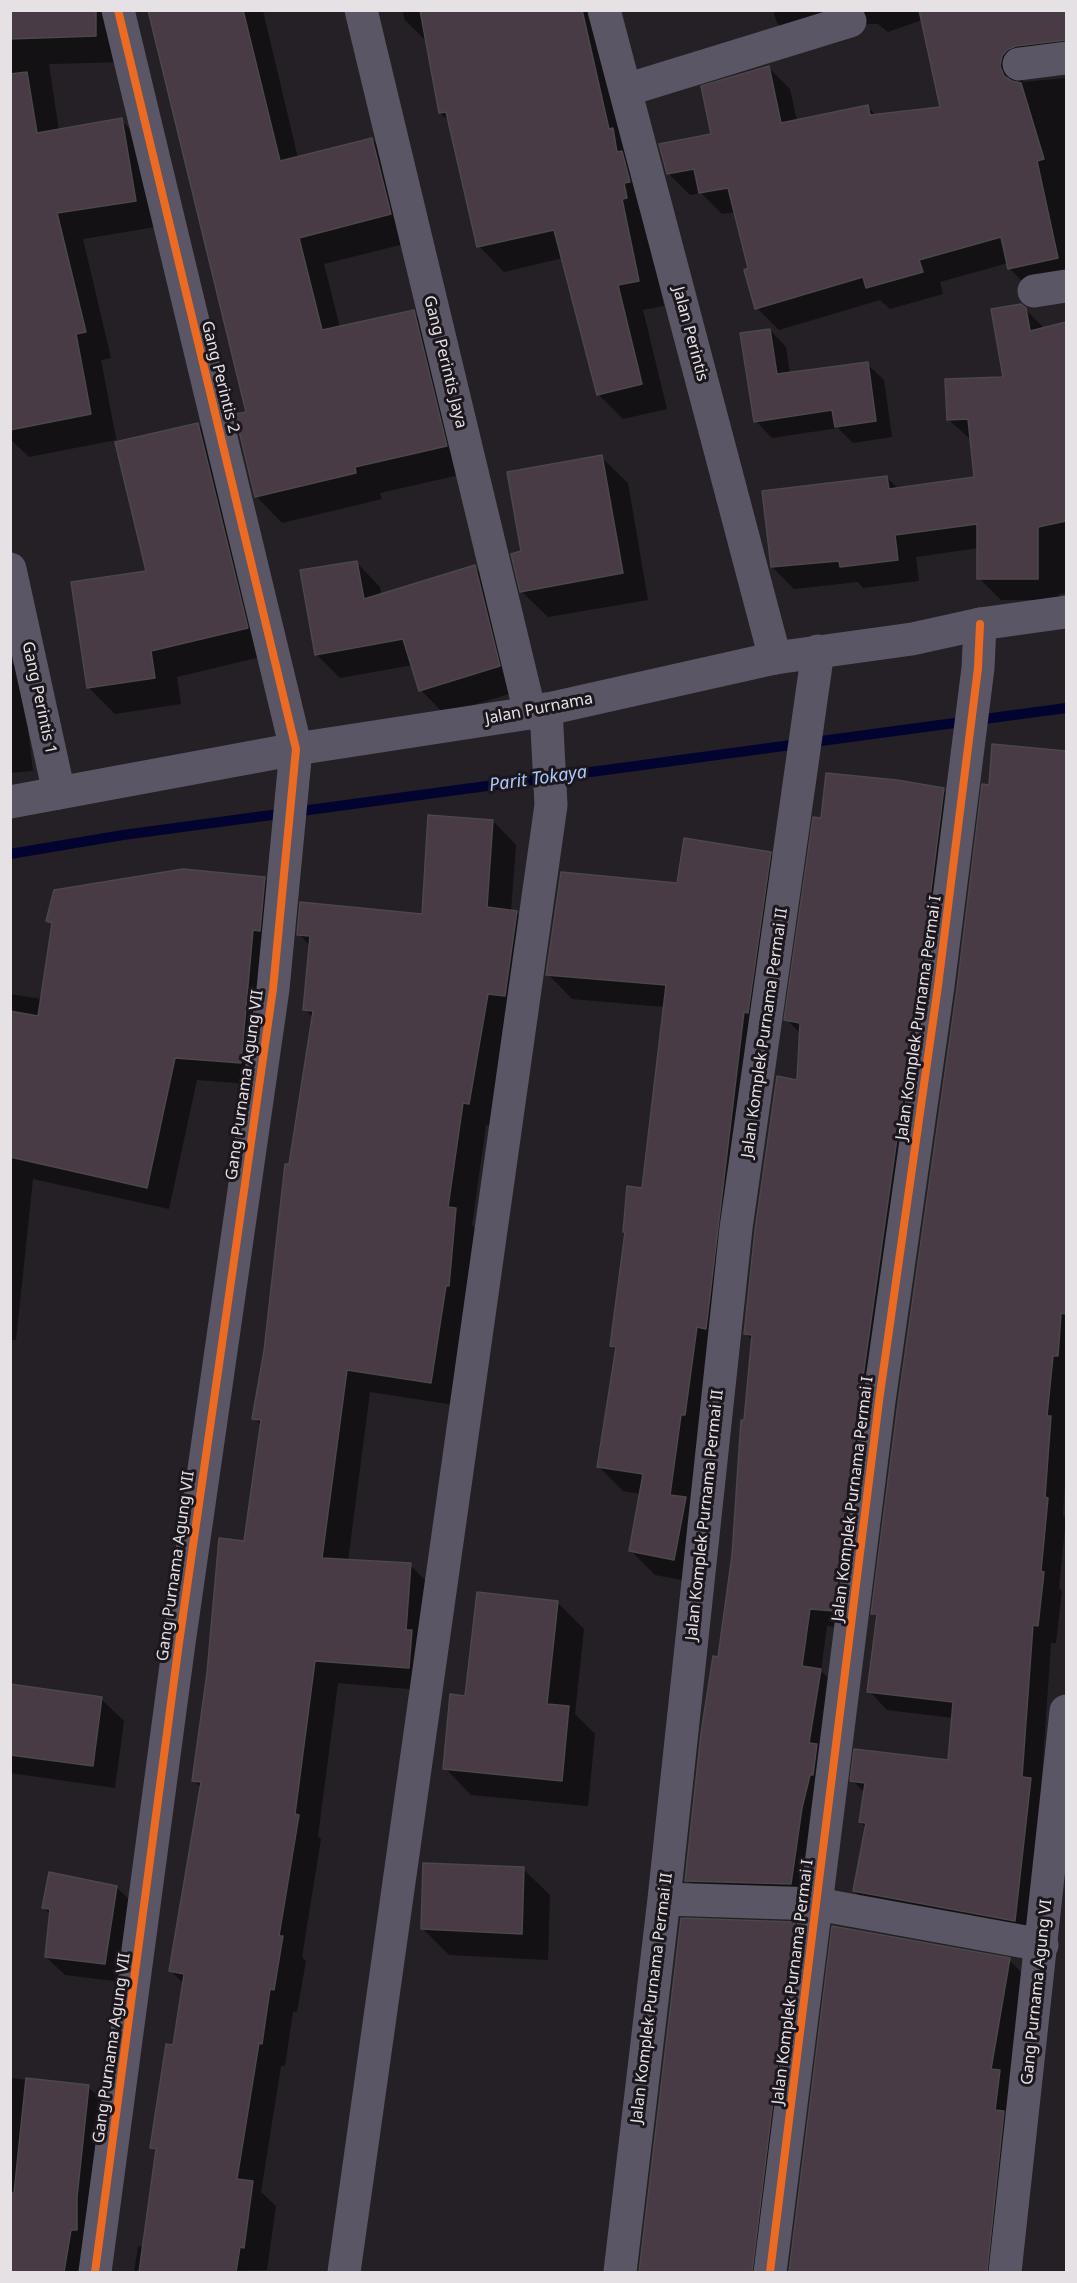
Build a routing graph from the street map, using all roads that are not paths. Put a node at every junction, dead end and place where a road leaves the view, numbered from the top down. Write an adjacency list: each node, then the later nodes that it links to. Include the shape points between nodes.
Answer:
1 (118, 10): 16 (street, Gang Perintis 2)
2 (360, 10): 15 (street, Gang Perintis Jaya)
3 (604, 10): 7 (street, Jalan Perintis)
4 (850, 21): 7 (street)
5 (1066, 58): 6 (street)
6 (1019, 64)
7 (626, 90): 14 (street, Jalan Perintis)
8 (1066, 286): 9 (street)
9 (1034, 291)
10 (10, 569): 18 (street, Gang Perintis 1)
11 (1066, 612): 12 (street, Jalan Purnama)
12 (980, 624): 13 (street, Jalan Purnama, via 912,639); 22 (street, Jalan Komplek Purnama Permai I, via 978,668 938,986 879,1401)
13 (818, 651): 14 (street, Jalan Purnama); 21 (street, Jalan Komplek Purnama Permai II, via 736,1228)
14 (776, 658): 15 (street, Jalan Purnama)
15 (538, 711): 16 (street, Jalan Purnama); 25 (street, Gang Perintis Jaya, via 550,750 551,805)
16 (296, 749): 17 (street, Gang Perintis 2); 18 (street, Jalan Purnama)
17 (294, 786): 24 (street, Gang Purnama Agung VII, via 273,989 179,1643)
18 (60, 793): 19 (street, Jalan Purnama)
19 (10, 802)
20 (1066, 1711): 23 (street, Gang Purnama Agung VI)
21 (664, 1899): 22 (street); 26 (street, Jalan Komplek Purnama Permai II)
22 (817, 1904): 23 (street); 27 (street, Jalan Komplek Purnama Permai I)
23 (1042, 1945): 28 (street, Gang Purnama Agung VI)
24 (95, 2272)
25 (344, 2272)
26 (620, 2272)
27 (770, 2272)
28 (1005, 2272)

